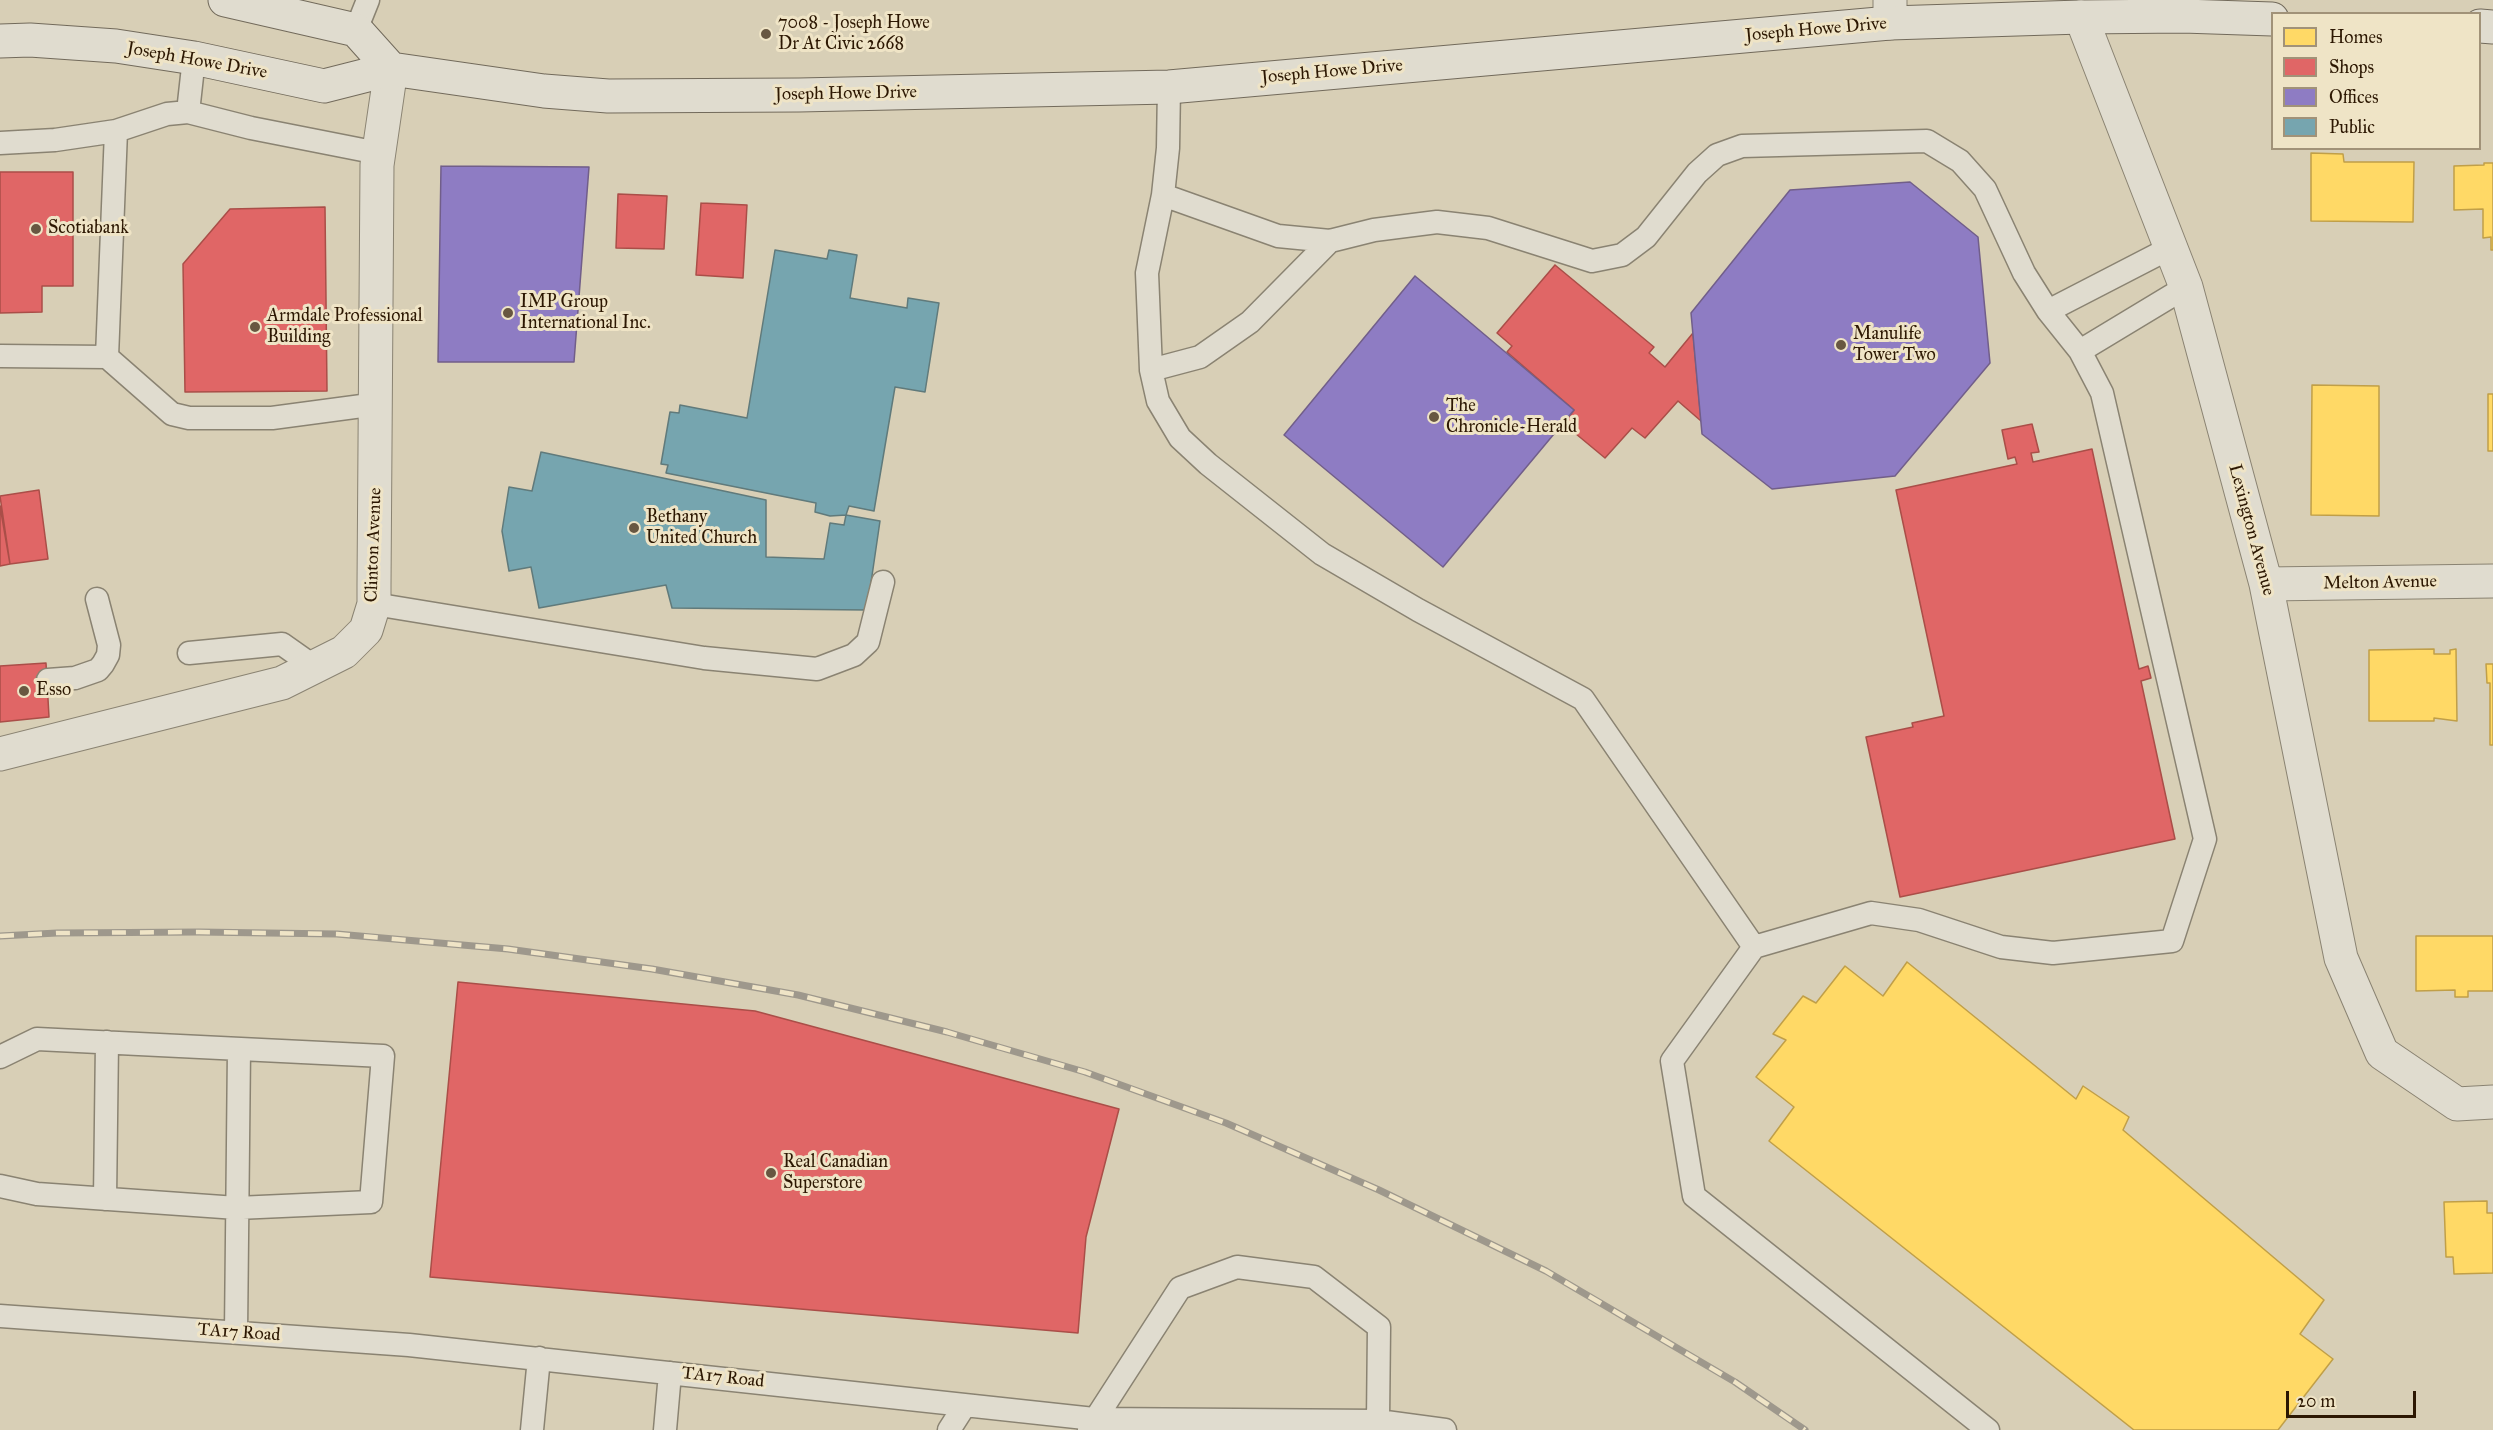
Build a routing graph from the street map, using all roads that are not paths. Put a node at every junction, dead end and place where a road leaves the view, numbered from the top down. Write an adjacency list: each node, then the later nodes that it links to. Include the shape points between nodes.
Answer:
1 (225, 0): 7 (main road)
2 (368, 0): 7 (lane)
3 (2183, 8): 5 (main road, Joseph Howe Drive); 6 (main road, Joseph Howe Drive)
4 (1890, 11): 5 (main road, Joseph Howe Drive); 11 (main road, Joseph Howe Drive)
5 (2081, 17): 18 (main road, Lexington Avenue)
6 (2271, 19)
7 (356, 30): 10 (main road)
8 (0, 41): 9 (main road, Joseph Howe Drive, via 116,46)
9 (194, 58): 10 (main road, Joseph Howe Drive, via 324,86); 12 (lane)
10 (391, 69): 11 (main road, Joseph Howe Drive, via 544,92 608,96); 15 (main road, Clinton Avenue)
11 (1169, 87): 16 (lane)
12 (188, 112): 13 (lane, via 167,114); 15 (lane)
13 (116, 131): 14 (lane); 23 (lane)
14 (0, 143)
15 (378, 153): 25 (main road, Clinton Avenue)
16 (1163, 195): 17 (lane, via 1278,236); 24 (lane, via 1147,273)
17 (1330, 241): 20 (lane, via 1374,230 1437,222 1488,228 1592,261 1622,255 1646,237 1697,173 1717,155 1742,146 1927,141 1960,161 1985,189 2024,273); 24 (lane, via 1250,322 1200,357)
18 (2172, 247): 19 (main road, Lexington Avenue); 20 (lane)
19 (2186, 286): 21 (lane); 28 (main road, Lexington Avenue)
20 (2048, 311): 21 (lane)
21 (2080, 351): 35 (lane, via 2102,393 2205,839 2172,941 2053,953 2001,947 1919,920 1871,913)
22 (0, 356): 23 (lane)
23 (107, 357): 25 (lane, via 172,414 189,418 272,417)
24 (1151, 370): 35 (lane, via 1158,401 1180,438 1208,465 1322,554 1583,699)
25 (377, 404): 30 (main road, Clinton Avenue)
26 (2493, 581): 28 (main road, Melton Avenue)
27 (883, 582): 30 (lane, via 868,642 854,655 817,669 704,658)
28 (2266, 584): 39 (main road, Lexington Avenue, via 2341,958 2382,1053 2457,1104)
29 (97, 599): 33 (lane, via 109,645 103,664 98,670 75,678)
30 (374, 604): 32 (main road, Clinton Avenue, via 366,630 344,652)
31 (189, 653): 32 (lane, via 282,644)
32 (316, 668): 34 (main road, Clinton Avenue, via 282,683)
33 (48, 680)
34 (0, 754)
35 (1754, 947): 54 (lane, via 1672,1061 1694,1196)
36 (106, 1042): 37 (lane); 38 (lane, via 37,1039); 41 (lane)
37 (239, 1049): 42 (lane); 42 (lane, via 383,1056 370,1202)
38 (0, 1057)
39 (2493, 1102)
40 (0, 1186): 41 (lane, via 37,1194)
41 (105, 1199): 42 (lane)
42 (237, 1208): 44 (lane)
43 (0, 1316): 44 (lane, TA17 Road)
44 (236, 1332): 45 (lane, TA17 Road)
45 (539, 1359): 46 (lane, TA17 Road); 50 (lane)
46 (670, 1373): 47 (lane, TA17 Road); 51 (lane)
47 (965, 1405): 48 (lane, TA17 Road); 52 (lane)
48 (1091, 1424): 49 (lane, TA17 Road); 49 (lane, via 1180,1288 1237,1267 1314,1277 1379,1327)
49 (1375, 1425): 53 (lane, TA17 Road)
50 (532, 1430)
51 (665, 1430)
52 (949, 1430)
53 (1445, 1430)
54 (1988, 1430)

